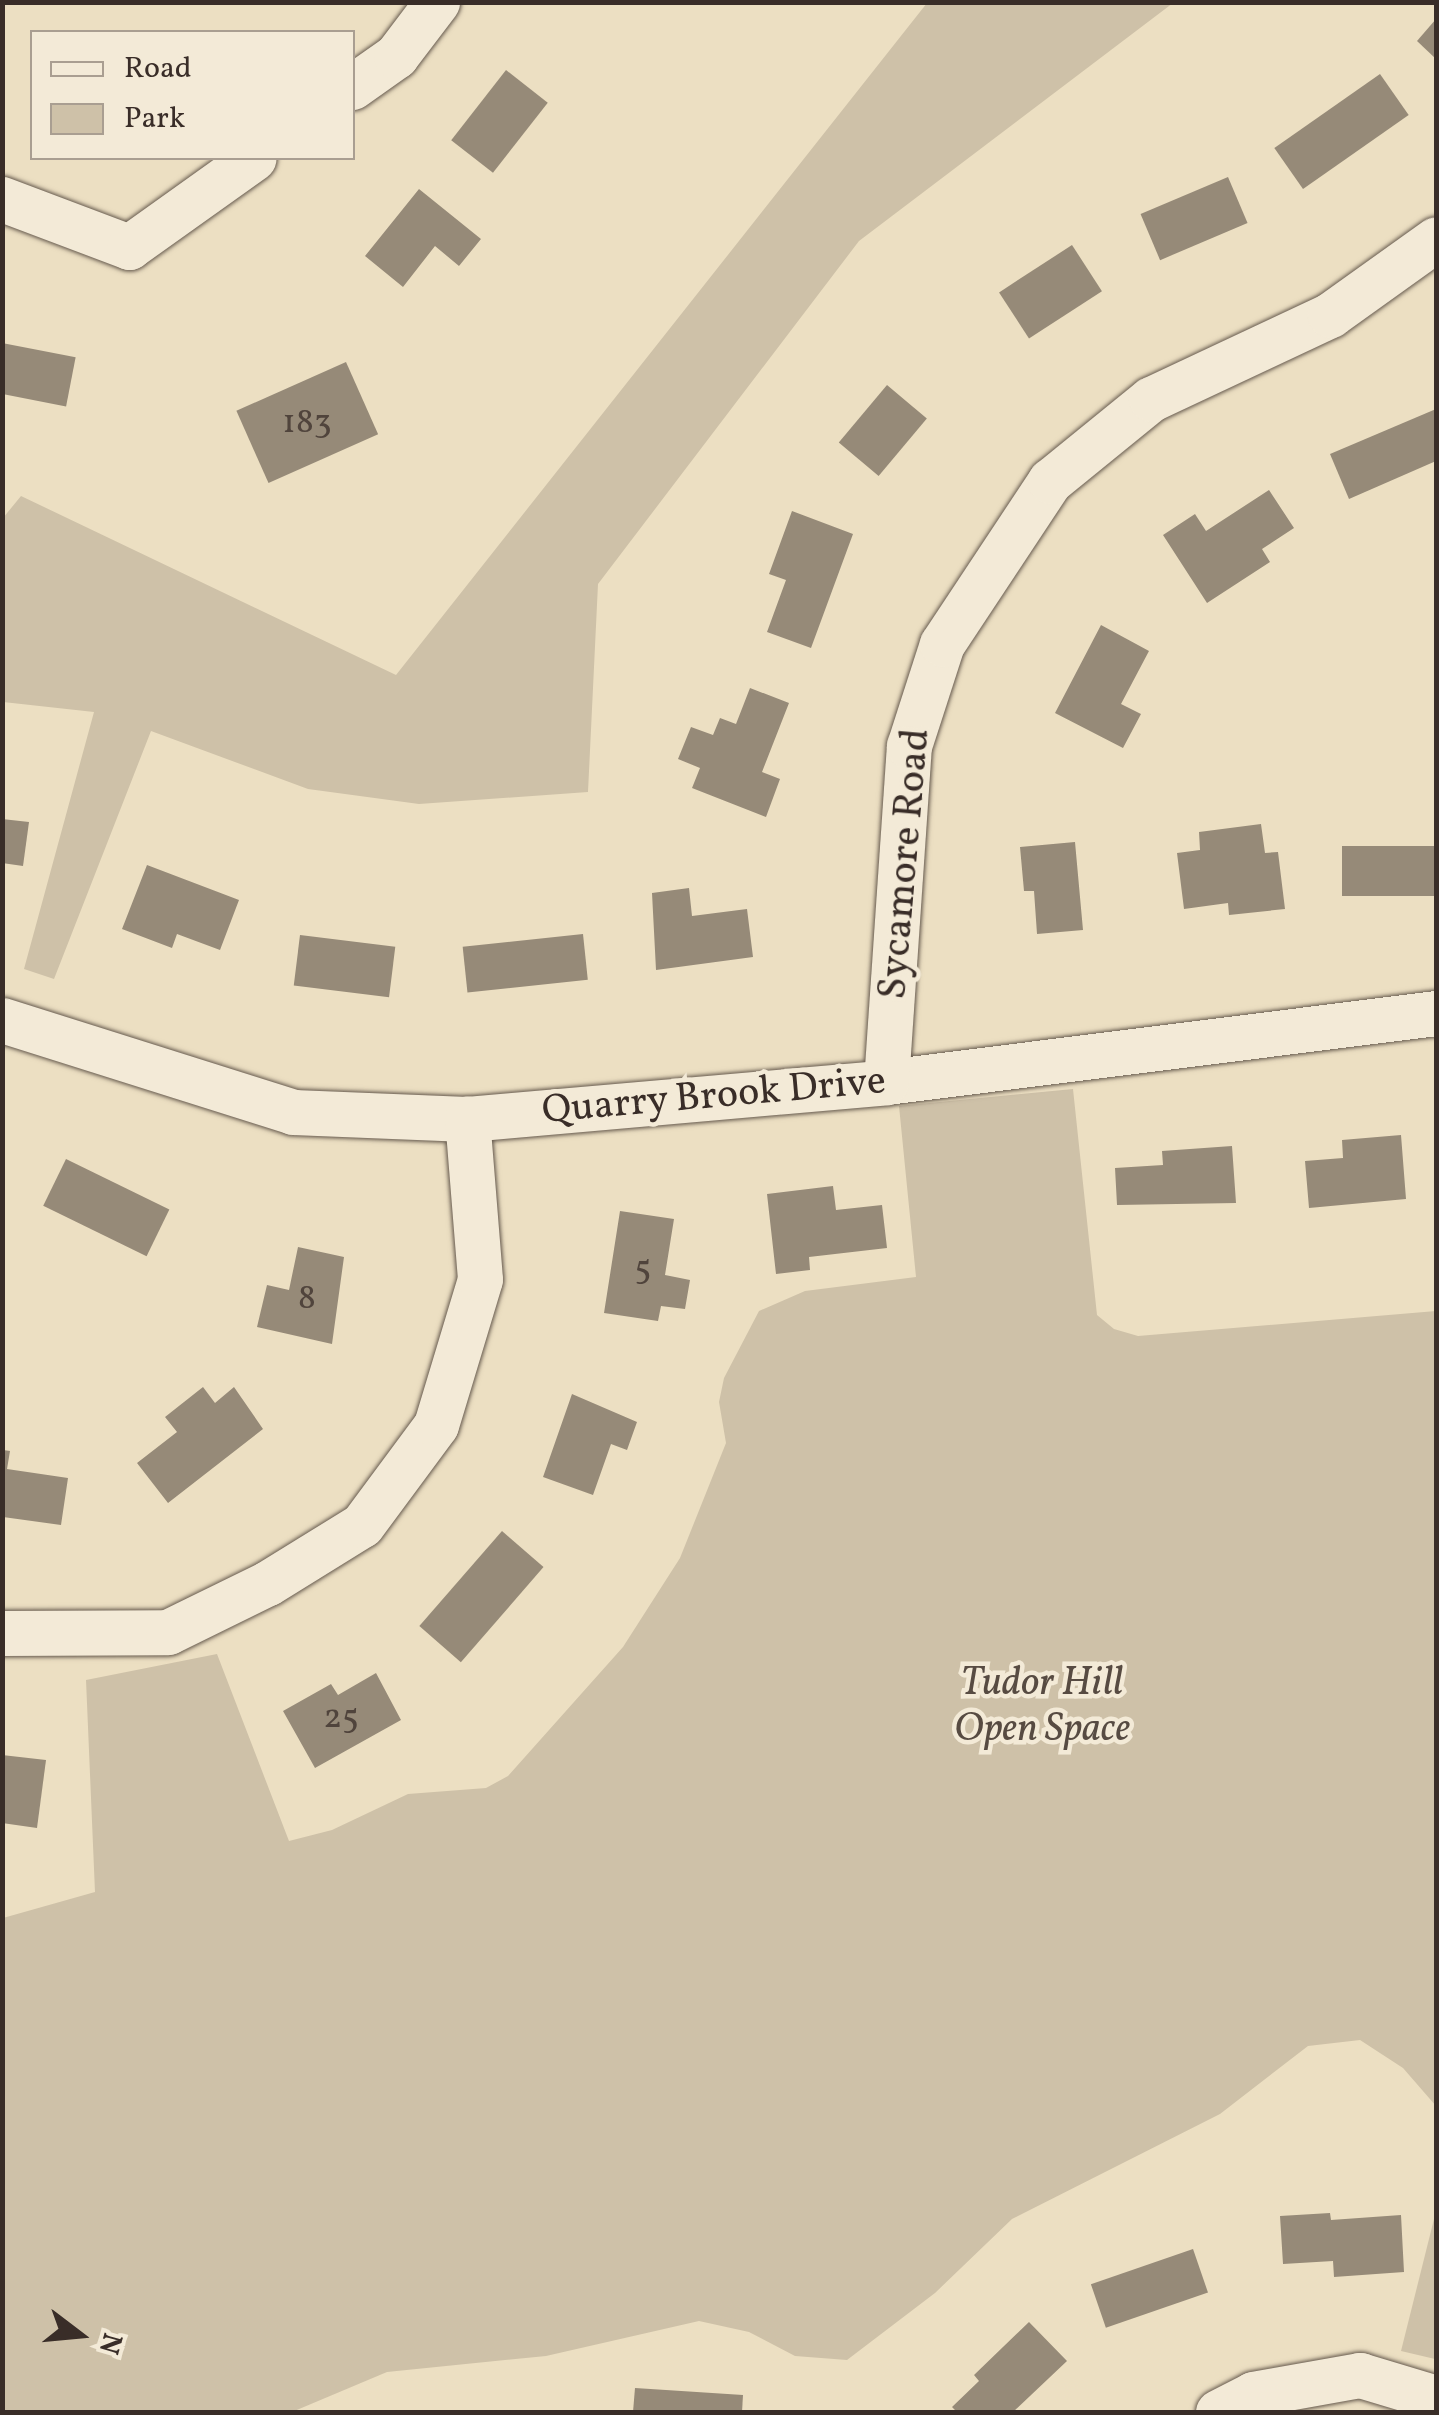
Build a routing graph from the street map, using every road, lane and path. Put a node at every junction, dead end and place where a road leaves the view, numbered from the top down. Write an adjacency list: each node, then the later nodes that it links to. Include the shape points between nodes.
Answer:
1 (437, 2): 2 (street, via 396,56)
2 (355, 85)
3 (251, 160): 4 (street, via 129,247)
4 (2, 200)
5 (1436, 239): 8 (street, Sycamore Road, via 1330,315 1150,399 1064,469 942,644 908,746)
6 (1436, 1013): 8 (street, Quarry Brook Drive)
7 (2, 1020): 9 (street, Quarry Brook Drive, via 293,1112)
8 (886, 1082): 9 (street, Quarry Brook Drive)
9 (467, 1119): 10 (street, via 480,1279 436,1425 362,1525 268,1583 168,1632)
10 (2, 1633)
11 (1436, 2398): 12 (street, via 1360,2374 1253,2394)
12 (1218, 2412)

